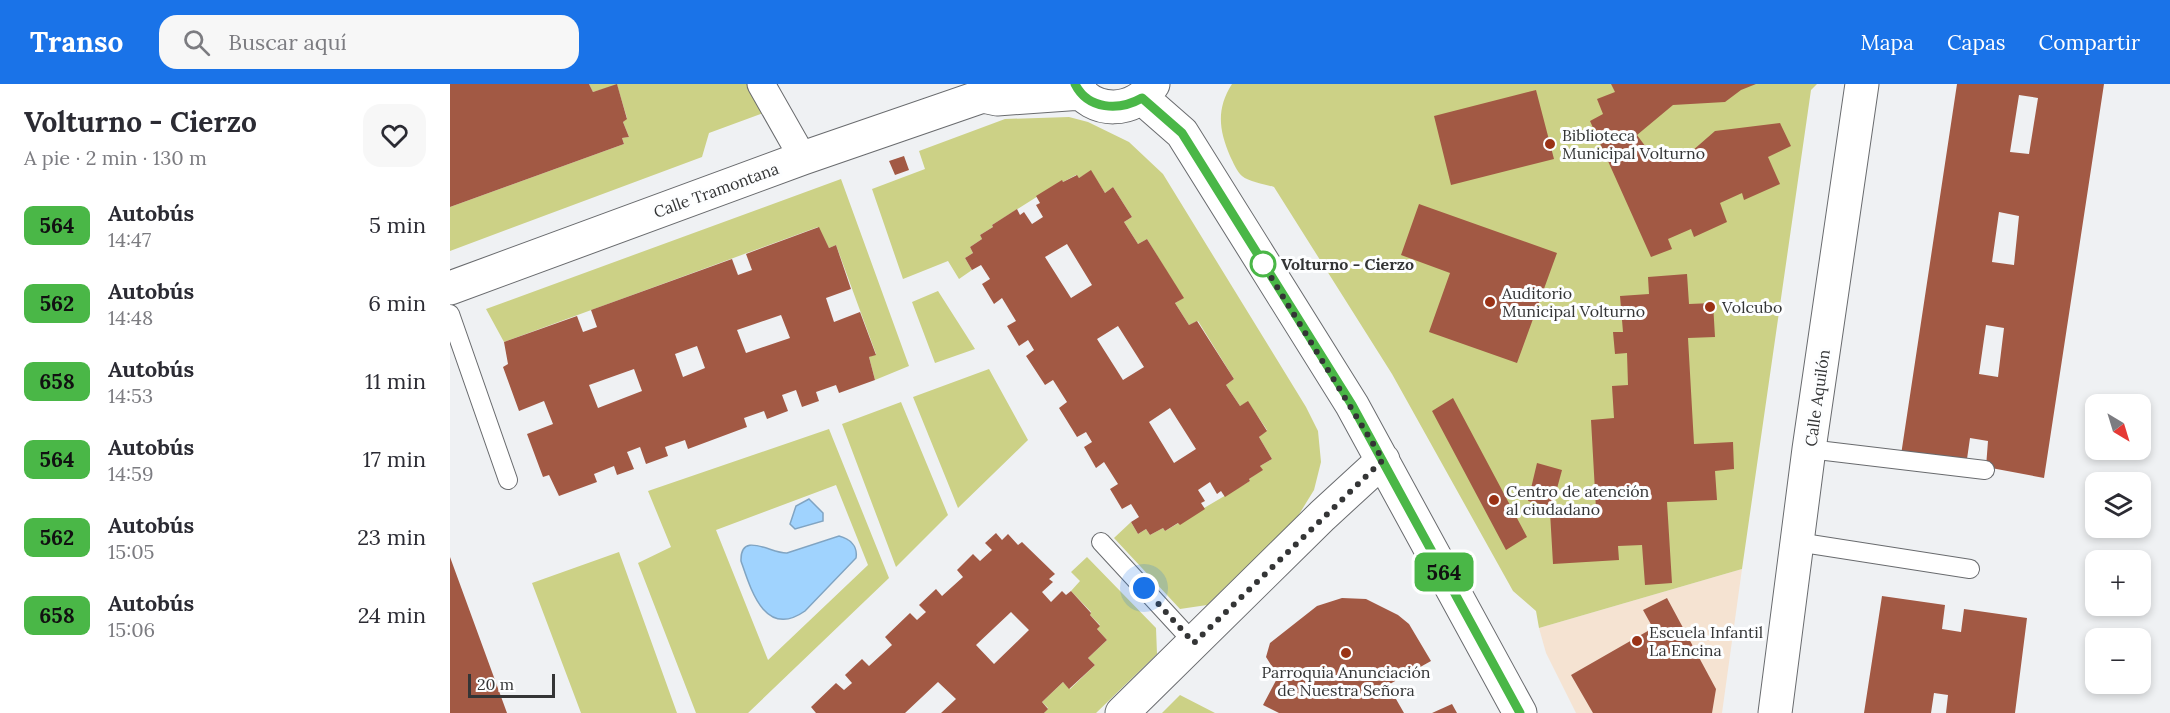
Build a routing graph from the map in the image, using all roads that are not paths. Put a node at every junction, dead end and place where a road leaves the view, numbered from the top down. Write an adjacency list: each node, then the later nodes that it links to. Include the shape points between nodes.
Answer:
1 (761, 84): 6 (street)
2 (1862, 84): 9 (street, Calle Aquilón)
3 (1078, 88): 4 (street, Calle Tramontana, via 997,99); 5 (street, via 1101,105 1115,108 1129,105)
4 (990, 90): 6 (street, Calle Tramontana)
5 (1147, 91): 10 (street, via 1182,133)
6 (803, 158): 7 (street, Calle Tramontana)
7 (450, 288)
8 (450, 314): 12 (lane)
9 (1809, 449): 11 (lane); 14 (street, Calle Aquilón)
10 (1383, 460): 16 (street); 18 (street)
11 (1985, 471)
12 (508, 480)
13 (1101, 542): 16 (lane)
14 (1797, 542): 15 (lane); 19 (street, Calle Aquilón)
15 (1970, 569)
16 (1194, 643): 17 (street)
17 (1122, 713)
18 (1520, 713)
19 (1774, 713)

